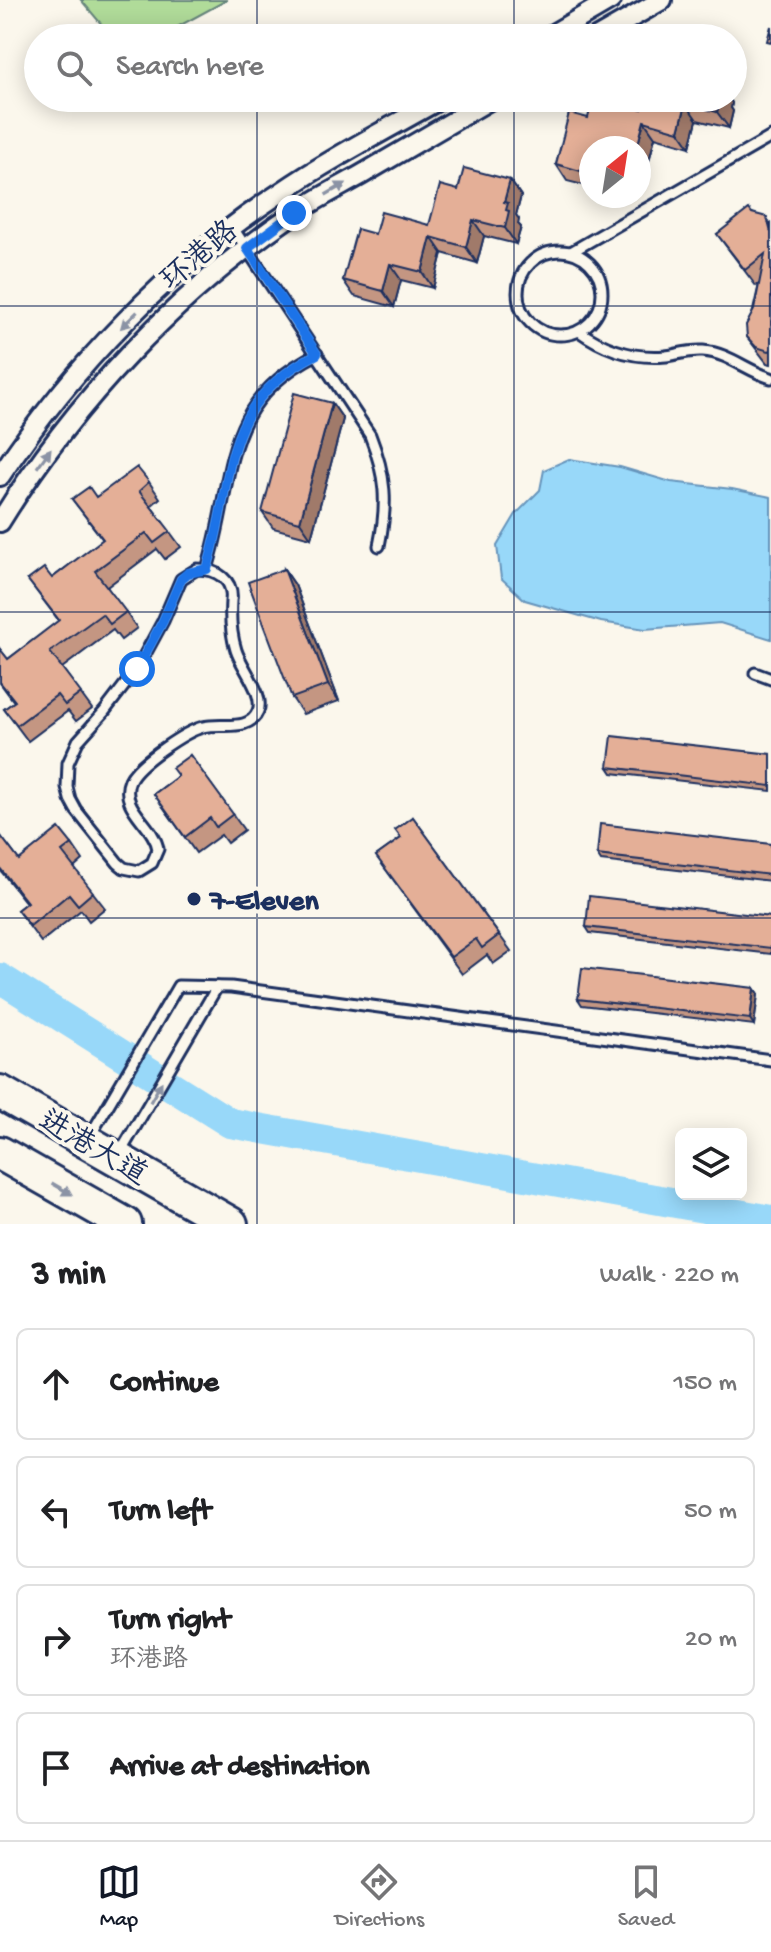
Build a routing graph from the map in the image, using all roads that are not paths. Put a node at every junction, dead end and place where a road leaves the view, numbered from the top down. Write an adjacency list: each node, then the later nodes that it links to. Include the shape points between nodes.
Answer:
1 (611, 0): 3 (street)
2 (662, 0): 4 (street)
3 (570, 24)
4 (620, 24)
5 (418, 112): 8 (street, 环港路, via 280,192)
6 (469, 112): 9 (street, 环港路, one-way to 6, via 294,213)
7 (771, 137): 10 (lane)
8 (233, 228): 9 (lane); 14 (street, 环港路, one-way to 14, via 98,351)
9 (247, 248): 12 (lane); 15 (street, 环港路, one-way to 9, via 56,441 117,368)
10 (571, 252): 11 (lane, via 589,262 602,289 599,309); 11 (lane, via 551,251 533,260 521,276 518,296 524,316 539,330 559,335)
11 (579, 331): 13 (lane, via 628,354 724,355)
12 (317, 354): 16 (lane, via 370,435 381,462 386,490); 17 (lane, via 268,387 244,420 230,457)
13 (771, 378)
14 (0, 476)
15 (0, 522)
16 (379, 546)
17 (207, 569): 17 (lane, via 230,585 232,633 241,664 257,691 258,711 243,725 194,730 136,770 128,799 158,849 146,868 131,871 118,863 76,810 67,787 68,763 78,741 144,657 181,579)
18 (755, 673): 19 (lane)
19 (771, 679)
20 (217, 987): 21 (lane); 23 (lane, via 178,986); 25 (lane, one-way to 20)
21 (771, 1060)
22 (0, 1092): 23 (highway, 进港大道)
23 (87, 1142): 25 (highway, 进港大道)
24 (0, 1153): 26 (highway, 进港大道, one-way to 26)
25 (116, 1159): 27 (highway, 进港大道)
26 (125, 1224)
27 (231, 1224)

